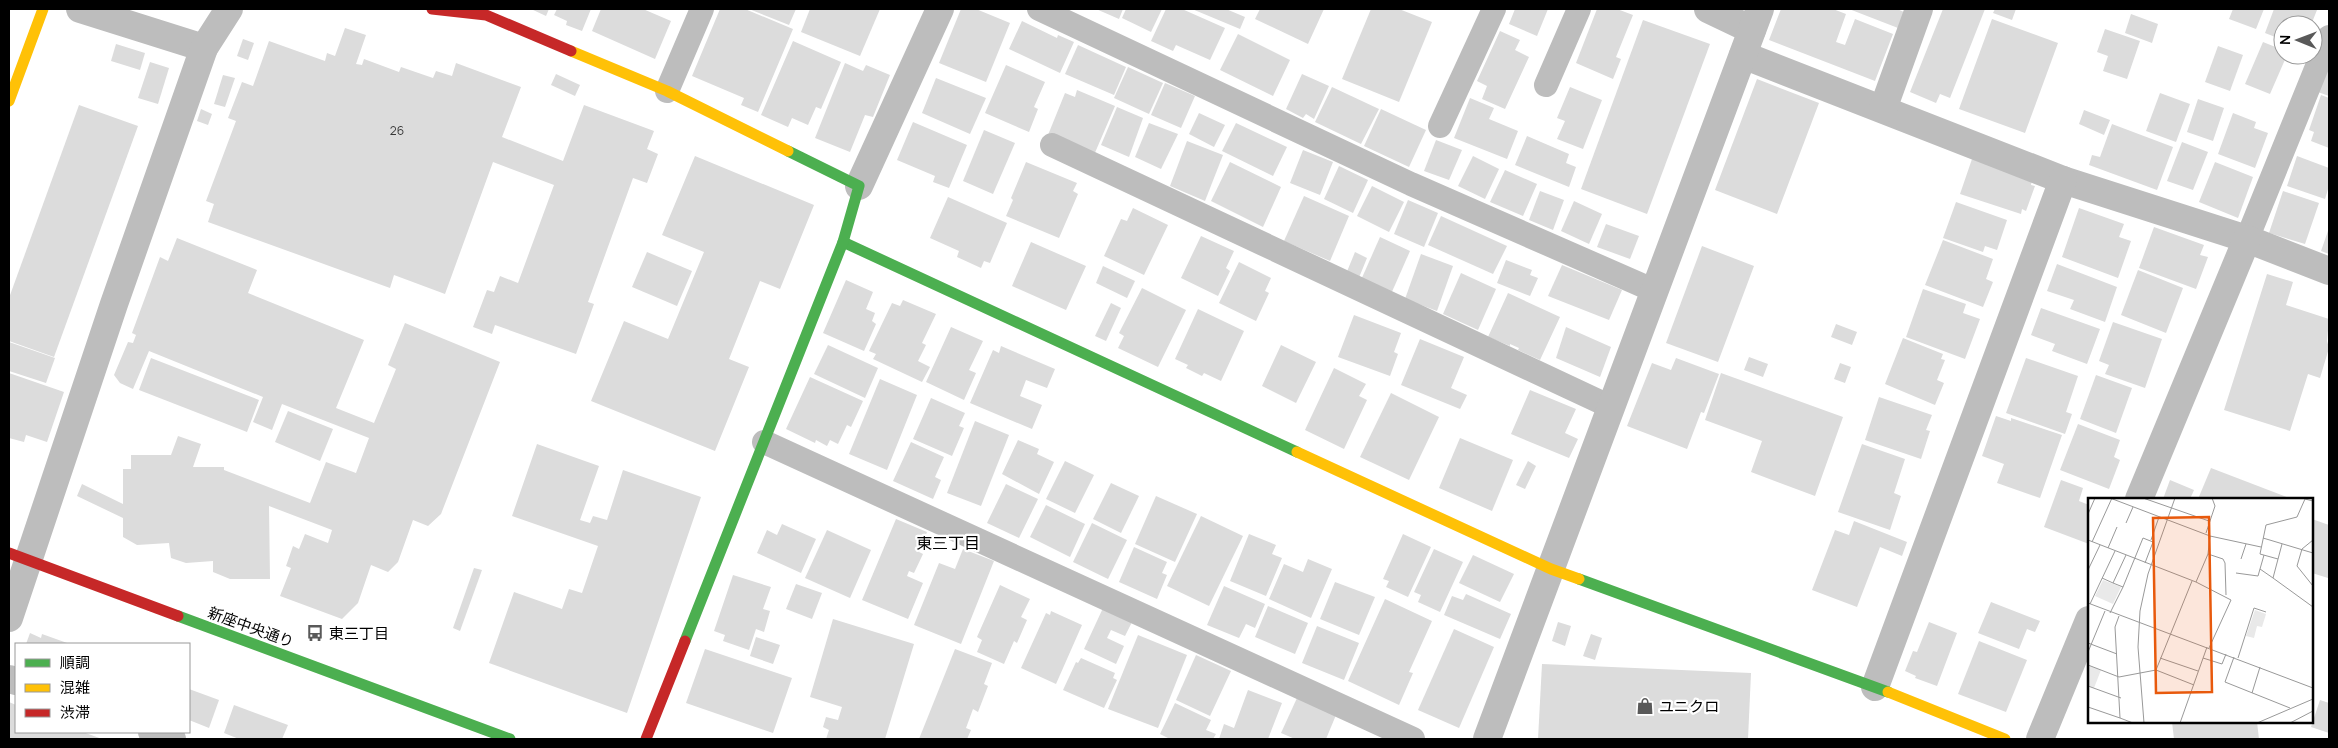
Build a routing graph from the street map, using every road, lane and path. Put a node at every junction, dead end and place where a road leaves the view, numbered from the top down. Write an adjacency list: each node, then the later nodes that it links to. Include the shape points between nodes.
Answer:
1 (43, 9): 18 (street)
2 (80, 9): 15 (street)
3 (229, 9): 15 (street)
4 (432, 9): 12 (street)
5 (702, 9): 17 (lane)
6 (940, 9): 23 (street)
7 (1039, 9): 27 (lane, via 1411,184)
8 (1494, 9): 20 (lane)
9 (1579, 9): 16 (lane)
10 (1708, 9): 13 (street)
11 (1919, 9): 19 (street)
12 (487, 12): 17 (street)
13 (1752, 31): 19 (street); 27 (street)
14 (2329, 37): 24 (lane)
15 (204, 48): 31 (street, via 114,304)
16 (1546, 85)
17 (667, 92): 23 (street)
18 (9, 101)
19 (1883, 109): 22 (street)
20 (1440, 126)
21 (1052, 145): 28 (lane)
22 (2063, 180): 24 (street); 35 (street)
23 (859, 186): 25 (street)
24 (2247, 238): 26 (street); 30 (street)
25 (843, 242): 29 (street); 32 (street)
26 (2329, 271)
27 (1655, 292): 28 (street)
28 (1611, 407): 32 (street)
29 (764, 442): 39 (street); 40 (lane)
30 (2139, 498)
31 (19, 556): 33 (street); 38 (street, 新座中央通り)
32 (1551, 569): 35 (street); 41 (street)
33 (9, 618)
34 (2088, 622): 43 (street)
35 (1875, 688): 42 (street)
36 (155, 733): 37 (street)
37 (172, 739)
38 (510, 739)
39 (646, 739)
40 (1413, 739)
41 (1487, 739)
42 (2004, 739)
43 (2040, 739)

